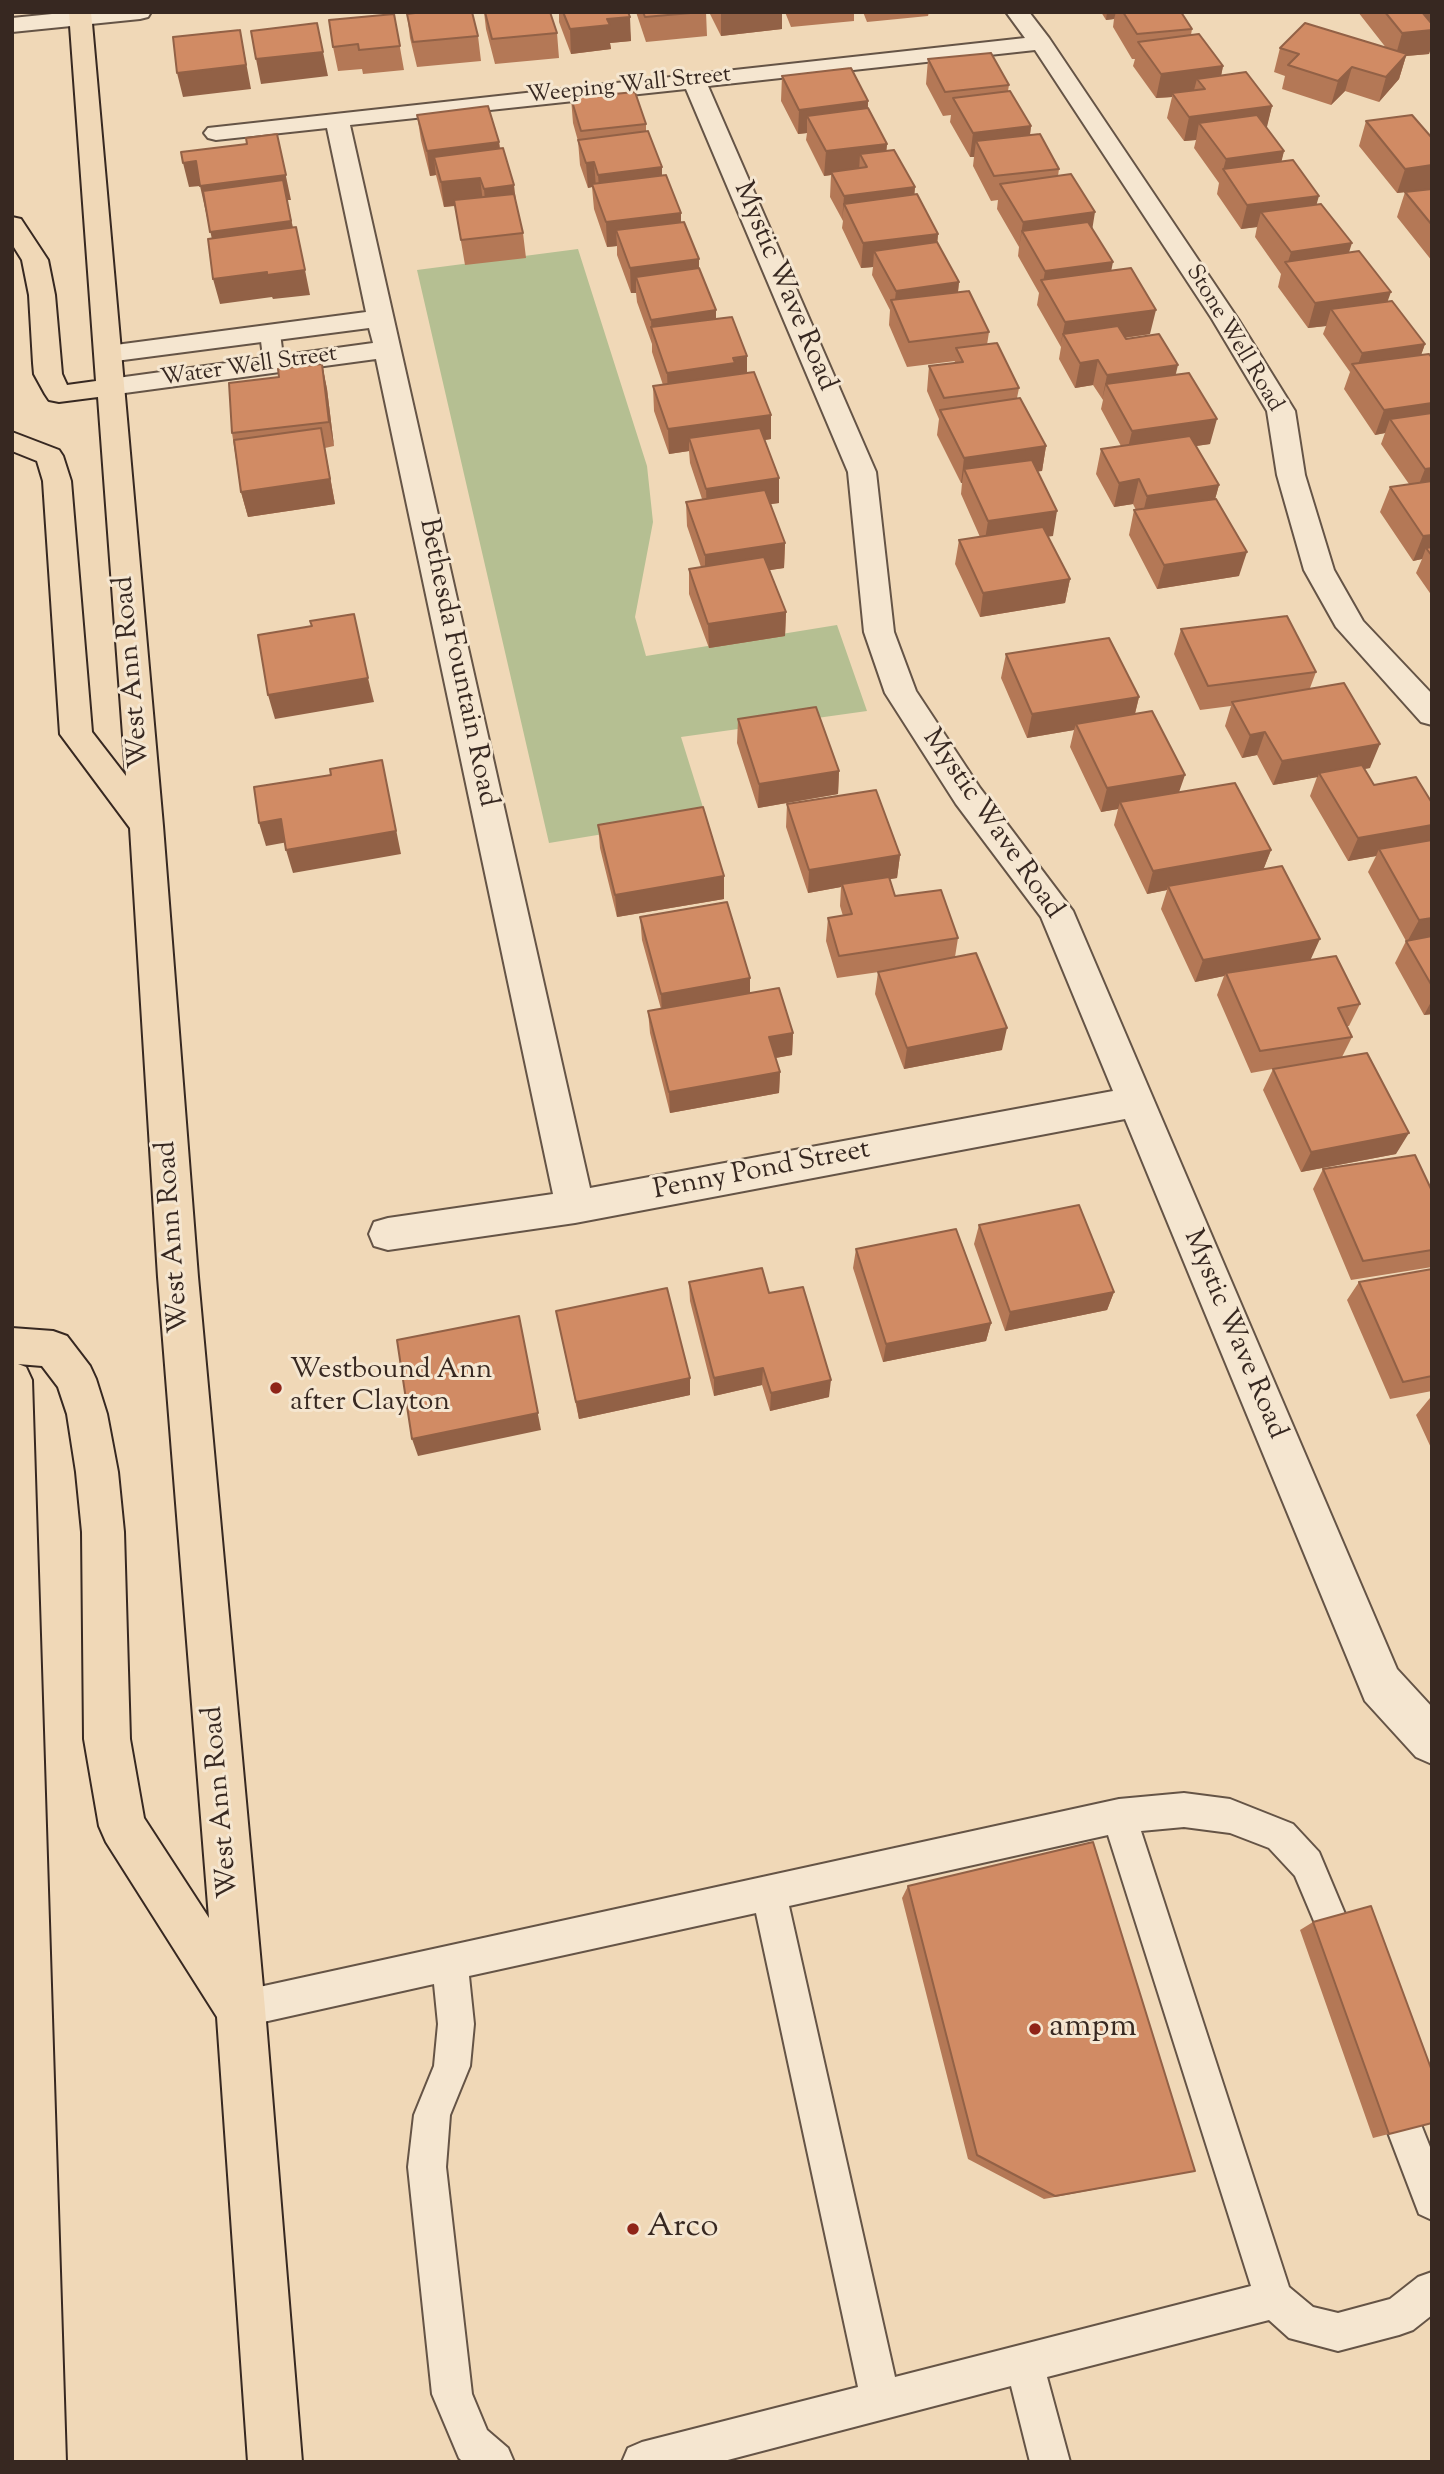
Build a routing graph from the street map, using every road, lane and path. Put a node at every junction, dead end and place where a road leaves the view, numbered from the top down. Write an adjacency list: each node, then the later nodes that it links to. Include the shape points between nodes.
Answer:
1 (140, 12): 3 (street)
2 (1017, 12): 5 (street, Stone Well Road)
3 (80, 15): 4 (street); 14 (main road, West Ann Road)
4 (12, 25)
5 (1041, 43): 6 (street, Weeping Wall Street); 16 (street, Stone Well Road, via 1225,319 1280,411 1291,475 1319,570 1351,627)
6 (694, 80): 7 (street, Weeping Wall Street); 18 (street, Mystic Wave Road, via 862,472 879,632 901,693 968,796 1056,911)
7 (337, 119): 8 (street, Weeping Wall Street); 10 (street, Bethesda Fountain Road)
8 (216, 133)
9 (12, 224): 14 (main road, via 35,260 46,363 60,394)
10 (382, 318): 11 (street, Water Well Street); 12 (street, Bethesda Fountain Road)
11 (270, 333): 13 (lane); 14 (street, Water Well Street)
12 (388, 349): 13 (street, Water Well Street); 19 (street, Bethesda Fountain Road)
13 (274, 365): 14 (street, Water Well Street)
14 (109, 371): 17 (main road, West Ann Road)
15 (12, 441): 17 (main road, via 49,456 57,481 76,734)
16 (1432, 714)
17 (146, 826): 28 (main road, West Ann Road, via 178,1277)
18 (1135, 1102): 19 (street, Penny Pond Street); 23 (street, Mystic Wave Road, via 1381,1685)
19 (575, 1207): 20 (street, Penny Pond Street)
20 (388, 1234)
21 (12, 1346): 28 (main road, via 53,1349 76,1379 87,1414 103,1532 107,1739 122,1826)
22 (12, 1380): 35 (main road)
23 (1432, 1741)
24 (1119, 1816): 25 (lane); 26 (lane, via 1184,1810 1230,1816 1281,1836 1307,1864); 32 (lane)
25 (769, 1893): 27 (lane); 34 (lane)
26 (1331, 1922)
27 (450, 1964): 28 (lane); 37 (lane, via 456,2024 452,2066 432,2115 427,2167 452,2394 473,2444)
28 (241, 2009): 36 (main road, West Ann Road)
29 (1405, 2130): 30 (lane)
30 (1432, 2201)
31 (1432, 2291): 32 (lane, via 1399,2316 1338,2332 1303,2325)
32 (1274, 2299): 33 (lane)
33 (1024, 2363): 34 (lane); 39 (lane)
34 (881, 2400): 38 (lane)
35 (39, 2462)
36 (275, 2462)
37 (494, 2462)
38 (642, 2462)
39 (1050, 2462)

